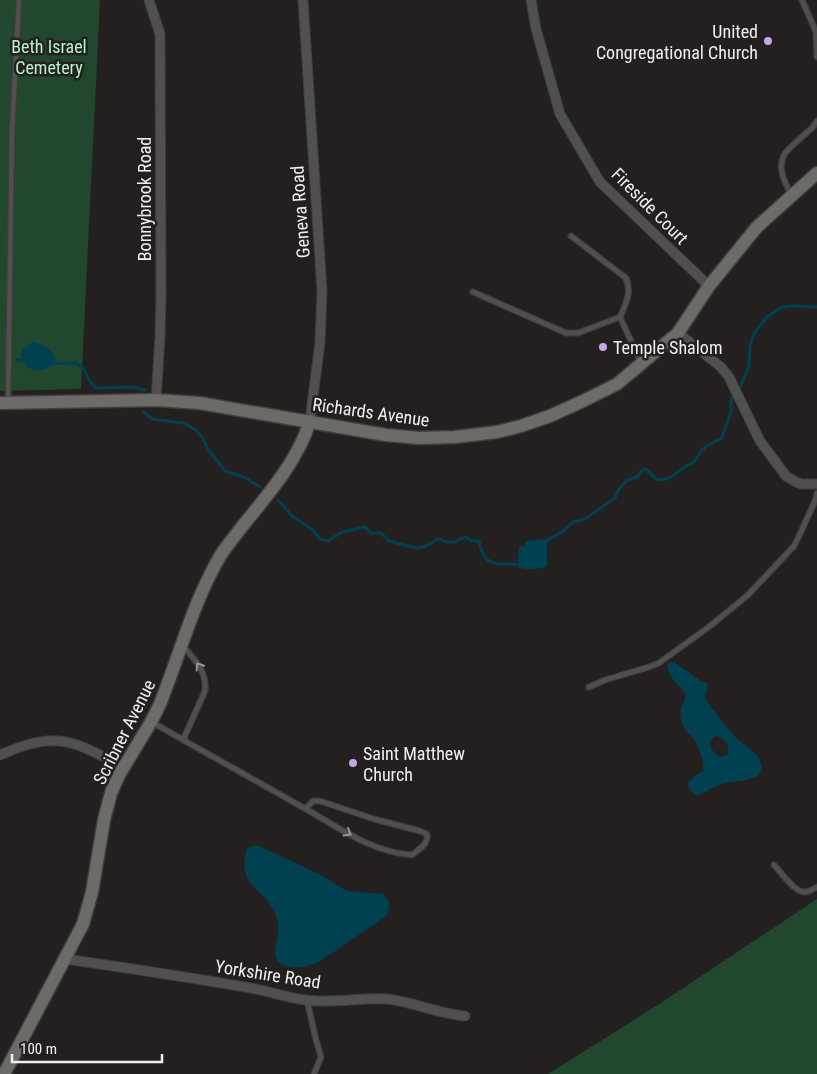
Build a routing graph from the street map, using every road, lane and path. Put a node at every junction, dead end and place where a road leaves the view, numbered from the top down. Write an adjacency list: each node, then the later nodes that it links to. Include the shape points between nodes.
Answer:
1 (19, 0): 17 (lane)
2 (149, 0): 16 (street, Bonnybrook Road, via 160,34 161,294)
3 (303, 0): 18 (street, Geneva Road, via 322,291 320,342)
4 (531, 0): 11 (street, Fireside Court, via 560,114 600,182)
5 (802, 0): 6 (lane, via 816,32)
6 (817, 58)
7 (817, 122): 9 (lane, via 784,155 783,180)
8 (817, 173): 9 (street, Richards Avenue)
9 (792, 196): 11 (street, Richards Avenue, via 757,227)
10 (571, 236): 13 (lane, via 626,278 629,294)
11 (709, 286): 14 (street, Richards Avenue)
12 (473, 292): 13 (lane, via 566,333 578,333)
13 (620, 317): 15 (lane)
14 (678, 333): 15 (street, Richards Avenue); 19 (street, via 729,377 760,441 786,476 801,484)
15 (641, 364): 18 (street, Richards Avenue, via 617,384 583,402 496,432 419,438)
16 (156, 400): 17 (street, Richards Avenue); 18 (street, Richards Avenue, via 199,403)
17 (4, 403)
18 (310, 421): 21 (street, Scribner Avenue, via 291,462 215,566)
19 (817, 484)
20 (817, 493): 22 (lane, via 794,546 748,595 659,663)
21 (182, 645): 23 (street, Scribner Avenue); 24 (lane, one-way to 21, via 205,691 205,678)
22 (589, 688)
23 (151, 722): 24 (lane); 26 (street, Scribner Avenue)
24 (183, 740): 27 (lane)
25 (0, 755): 26 (street, via 34,743 62,741)
26 (124, 767): 30 (street, Scribner Avenue, via 108,804 88,908)
27 (306, 808): 27 (lane, one-way to 27, via 366,844 399,854 412,855 428,838 420,831 320,801 313,801)
28 (774, 865): 29 (lane, via 798,891 808,892)
29 (817, 887)
30 (65, 959): 31 (street, Yorkshire Road); 33 (street, Scribner Avenue)
31 (307, 1000): 32 (street, Yorkshire Road, via 388,999); 34 (lane, via 321,1057)
32 (464, 1016)
33 (4, 1074)
34 (314, 1074)

